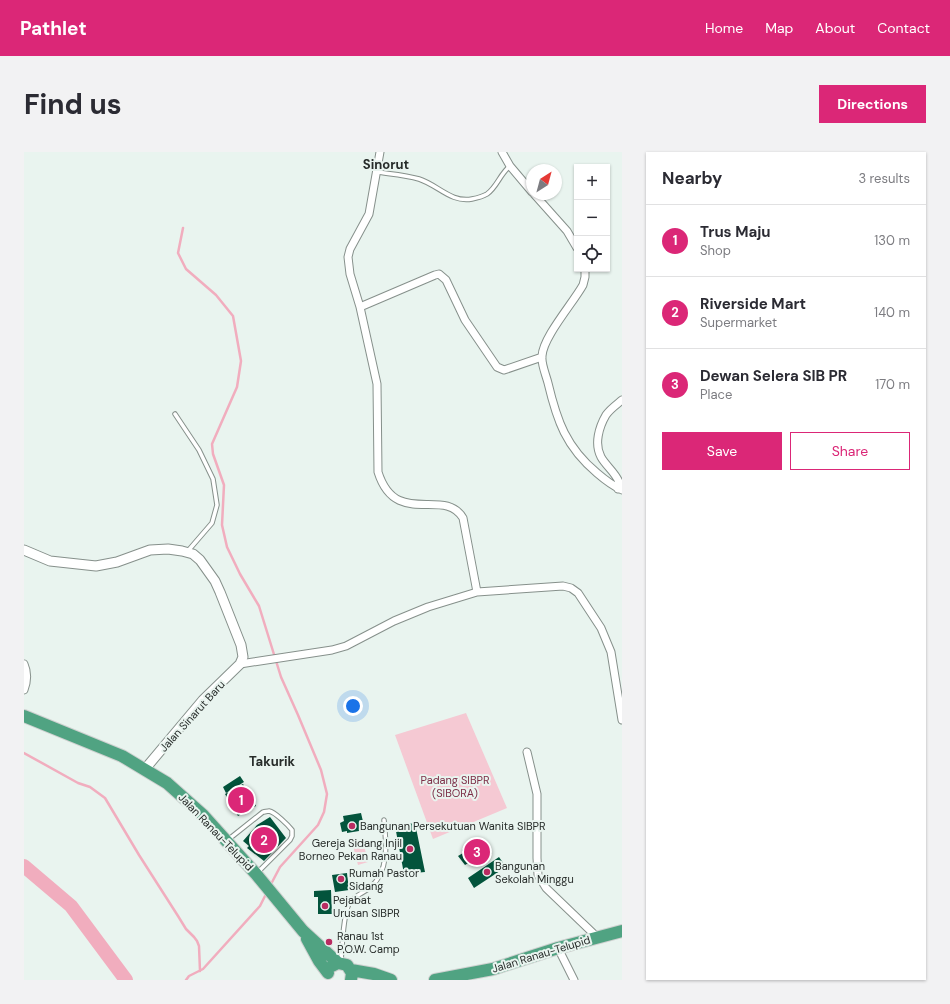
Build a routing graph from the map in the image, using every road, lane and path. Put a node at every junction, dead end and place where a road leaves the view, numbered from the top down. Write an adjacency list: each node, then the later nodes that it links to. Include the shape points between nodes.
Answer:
1 (380, 152): 4 (street)
2 (502, 152): 3 (street)
3 (510, 166): 4 (lane, via 492,189 481,198 466,200 448,196 418,178); 5 (street)
4 (377, 172): 9 (street, via 369,214 348,257 350,274)
5 (526, 185)
6 (539, 200): 7 (street)
7 (574, 243)
8 (585, 272): 10 (street, via 583,285 551,334)
9 (360, 307): 10 (street, via 439,274 446,280 468,324 497,367 504,370); 16 (street, via 377,384 378,472 381,481 386,490 402,502 410,505 447,505 460,512)
10 (542, 357): 13 (street, via 562,430 574,450 587,464)
11 (622, 400): 13 (street, via 606,416 597,442 601,457 619,482)
12 (175, 414): 15 (lane, via 208,468 213,479 217,505 212,523)
13 (620, 489)
14 (24, 550): 15 (street, via 50,562 96,566 117,562 150,550)
15 (187, 552): 18 (street, via 200,560 215,581 241,645 243,657)
16 (477, 592): 18 (street, via 394,621 346,646); 21 (street, via 563,586 578,593 601,628 611,652)
17 (24, 664): 19 (street, via 27,678)
18 (240, 664): 23 (street, Jalan Sinarut Baru, via 203,700)
19 (25, 687)
20 (24, 716): 23 (highway, Jalan Ranau-Telupid, via 122,756)
21 (622, 720)
22 (527, 752): 29 (street, via 537,794 538,875 546,888)
23 (145, 769): 25 (highway, Jalan Ranau-Telupid, via 185,798)
24 (384, 820): 31 (lane, via 386,838 381,873 374,884 348,905 342,949)
25 (226, 841): 26 (highway, Jalan Ranau-Telupid); 26 (lane, via 263,812 272,812 289,825 292,830 290,840)
26 (258, 877): 27 (highway, Jalan Ranau-Telupid)
27 (303, 931): 31 (highway, Jalan Ranau-Telupid); 32 (highway, Jalan Ranau-Telupid)
28 (622, 931): 29 (highway, Jalan Ranau-Telupid)
29 (597, 937): 30 (highway, Jalan Ranau-Telupid)
30 (558, 948): 34 (highway, Jalan Ranau-Telupid, via 493,969); 35 (street)
31 (345, 969): 32 (highway, via 333,965); 33 (highway)
32 (329, 977)
33 (391, 980)
34 (435, 980)
35 (574, 980)

